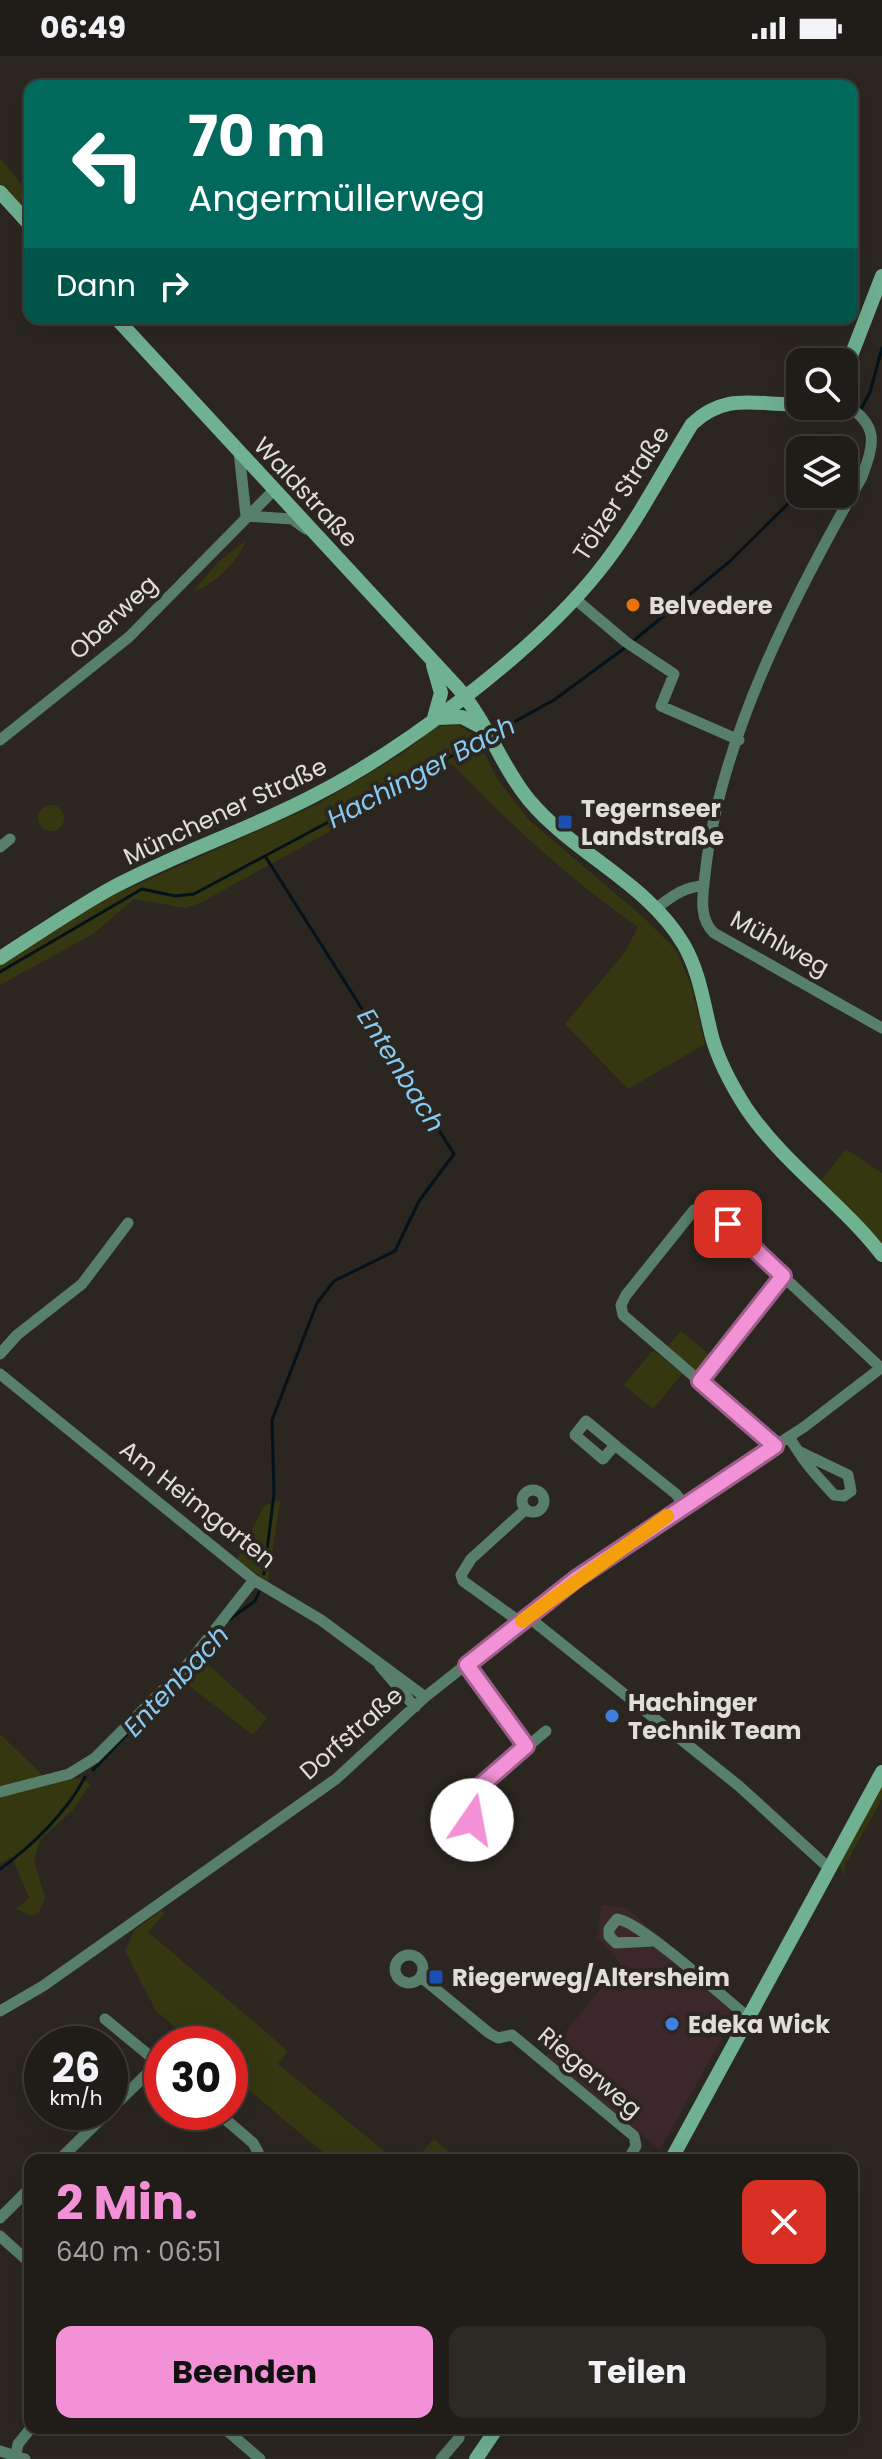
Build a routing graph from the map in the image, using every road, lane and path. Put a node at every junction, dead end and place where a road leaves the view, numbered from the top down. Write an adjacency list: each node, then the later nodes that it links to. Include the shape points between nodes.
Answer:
1 (0, 192): 2 (main road)
2 (24, 218)
3 (882, 276): 5 (main road)
4 (122, 324): 9 (main road, Waldstraße)
5 (854, 348)
6 (786, 404): 13 (main road, Tölzer Straße, via 726,402 705,411 623,537)
7 (858, 413): 8 (street)
8 (876, 429): 20 (street, Mühlweg, via 862,477 797,594)
9 (239, 452): 10 (main road, Waldstraße); 11 (street)
10 (274, 490): 11 (street, Oberweg); 12 (main road, Waldstraße)
11 (246, 516): 12 (street, via 292,519); 19 (street, Oberweg, via 129,637)
12 (316, 535): 14 (main road, Waldstraße)
13 (574, 598): 15 (main road, Tölzer Straße); 20 (street, via 674,674 661,706)
14 (429, 656): 15 (main road, via 450,673); 16 (main road, Waldstraße); 17 (main road, via 441,693)
15 (484, 679): 16 (main road, Tölzer Straße)
16 (464, 695): 17 (main road, Münchener Straße); 18 (main road)
17 (434, 718): 18 (main road, via 462,717); 25 (main road, Münchener Straße, via 354,774 107,891)
18 (489, 731): 24 (main road, via 517,784 542,813)
19 (0, 740)
20 (739, 740): 23 (street, Mühlweg, via 715,807)
21 (10, 839): 22 (street)
22 (0, 847)
23 (704, 886): 24 (street, via 674,895); 26 (street, Mühlweg, via 705,920 714,933)
24 (655, 909): 28 (main road, via 693,964 718,1057 747,1110)
25 (0, 958)
26 (882, 1028)
27 (128, 1223): 30 (street, via 82,1284)
28 (882, 1255)
29 (783, 1276): 31 (street); 33 (street); 33 (street, via 709,1207 694,1210 684,1222 621,1305 628,1323)
30 (0, 1354)
31 (881, 1367): 34 (street, Dorfstraße)
32 (0, 1374): 40 (street, Am Heimgarten)
33 (700, 1381): 36 (street)
34 (789, 1437): 36 (street, Dorfstraße); 37 (street)
35 (615, 1445): 38 (street)
36 (775, 1446): 38 (street, Dorfstraße)
37 (798, 1451): 37 (street, via 834,1495 851,1491 848,1475)
38 (684, 1505): 41 (street, Dorfstraße)
39 (526, 1509): 41 (street, via 471,1559 461,1575)
40 (254, 1580): 42 (street, Am Heimgarten); 49 (street, via 184,1669 95,1758 69,1774)
41 (524, 1619): 43 (street, Dorfstraße); 51 (street, via 739,1786)
42 (374, 1660): 44 (street, Am Heimgarten); 45 (street, Am Heimgarten)
43 (467, 1665): 44 (street, Dorfstraße); 47 (street)
44 (425, 1697): 45 (street, Dorfstraße)
45 (415, 1707): 54 (street, Dorfstraße, via 336,1779)
46 (546, 1731): 47 (street)
47 (526, 1746): 50 (street, via 479,1787)
48 (882, 1772): 51 (main road)
49 (0, 1792)
50 (472, 1801)
51 (830, 1869): 55 (main road)
52 (653, 1941): 55 (street)
53 (421, 1977): 64 (street, Riegerweg, via 489,2033 498,2038 512,2035 634,2136)
54 (0, 2011)
55 (749, 2018): 65 (main road)
56 (105, 2019): 57 (street)
57 (144, 2051)
58 (144, 2079): 59 (street)
59 (128, 2093)
60 (90, 2130): 62 (street)
61 (238, 2130): 63 (street)
62 (65, 2154)
63 (257, 2154)
64 (631, 2154)
65 (674, 2154)
66 (24, 2194): 67 (street)
67 (0, 2218)
68 (0, 2236): 69 (street)
69 (24, 2258)
70 (28, 2434): 75 (street)
71 (231, 2434): 76 (street)
72 (459, 2434): 77 (street)
73 (493, 2434): 78 (main road)
74 (0, 2451): 75 (street)
75 (18, 2457)
76 (260, 2459)
77 (441, 2459)
78 (476, 2459)

